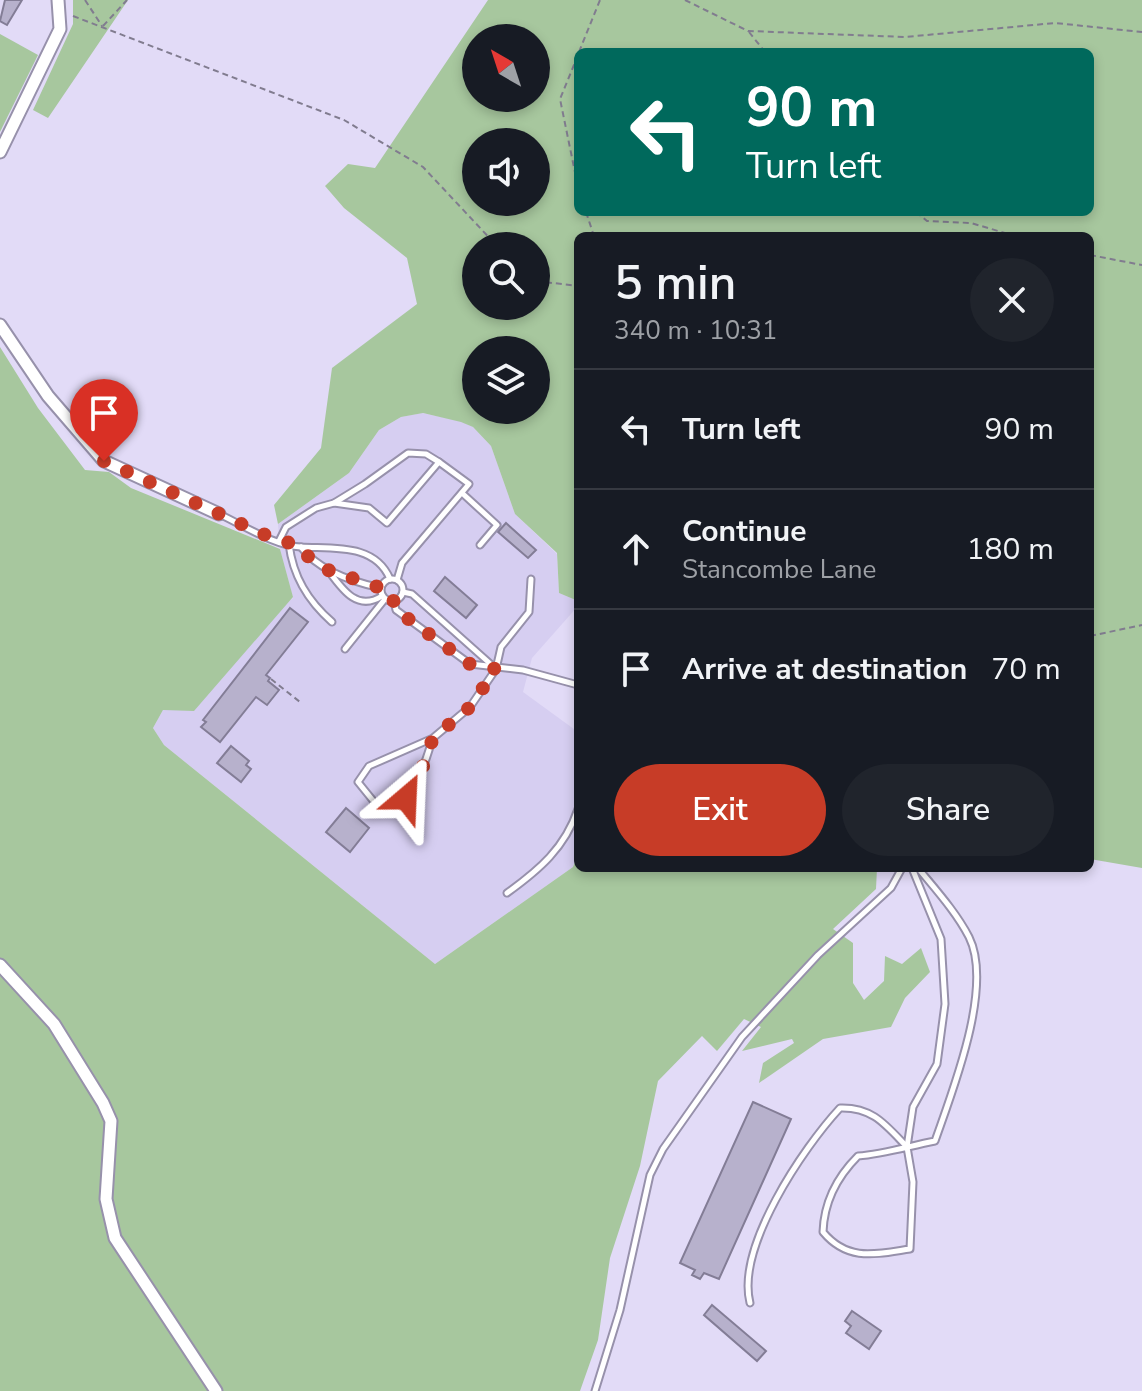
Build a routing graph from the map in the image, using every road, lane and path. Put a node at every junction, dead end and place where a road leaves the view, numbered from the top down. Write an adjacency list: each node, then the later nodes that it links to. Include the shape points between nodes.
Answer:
1 (85, 0): 6 (path)
2 (127, 0): 6 (path)
3 (600, 0): 9 (path)
4 (685, 0): 7 (path)
5 (59, 6): 6 (path); 12 (street, via 60,29)
6 (102, 27): 15 (path, via 344,120 423,167)
7 (748, 31): 8 (path, via 905,37 1055,23); 10 (path)
8 (1142, 32)
9 (581, 48)
10 (762, 48)
11 (574, 66): 13 (path, via 560,99)
12 (0, 152)
13 (574, 167)
14 (921, 216): 16 (path)
15 (484, 232)
16 (1001, 232)
17 (1094, 256): 18 (path)
18 (1142, 265)
19 (550, 283): 20 (path)
20 (574, 286)
21 (0, 325): 25 (street, via 48,396 104,461)
22 (439, 462): 23 (lane, via 469,484); 24 (lane, via 426,454 408,453); 24 (lane, via 387,523 369,508)
23 (462, 493): 28 (lane, via 497,525); 31 (lane)
24 (334, 503): 26 (lane, via 286,527)
25 (219, 514): 26 (lane)
26 (279, 541): 27 (lane)
27 (289, 544): 29 (lane); 37 (lane, via 303,591)
28 (480, 545)
29 (301, 547): 30 (lane); 31 (lane, via 352,549 383,565)
30 (328, 570): 33 (lane); 35 (lane, via 357,601)
31 (393, 579): 33 (lane); 34 (lane)
32 (531, 579): 41 (lane, via 529,612 501,647)
33 (381, 588): 35 (lane)
34 (403, 592): 36 (lane); 41 (lane, via 412,594)
35 (384, 598): 36 (lane); 40 (lane)
36 (394, 601): 41 (lane, via 396,610 470,664)
37 (332, 622)
38 (1142, 625): 39 (path)
39 (1094, 635)
40 (345, 649)
41 (496, 669): 43 (lane, via 523,670); 45 (lane, via 470,707)
42 (271, 679): 44 (path)
43 (574, 684)
44 (300, 702)
45 (433, 738): 45 (lane, via 369,766 358,782 367,797 379,808 394,807 406,798 416,786)
46 (574, 818): 50 (lane, via 543,867)
47 (900, 872): 55 (lane, via 891,888 818,955 742,1037 668,1141 650,1175 620,1310)
48 (916, 872): 52 (lane, via 941,939 945,1004 937,1064 913,1107)
49 (919, 872): 52 (lane, via 971,940 976,982 967,1049 935,1141)
50 (507, 893)
51 (0, 965): 54 (street, via 54,1024 103,1103 111,1121 106,1199 115,1238)
52 (907, 1147): 52 (lane, via 858,1156 845,1169 824,1210 823,1232 841,1249 859,1256 910,1249 913,1182); 53 (lane, via 878,1117 858,1107 840,1108 814,1136 753,1250)
53 (750, 1303)
54 (216, 1391)
55 (595, 1391)

